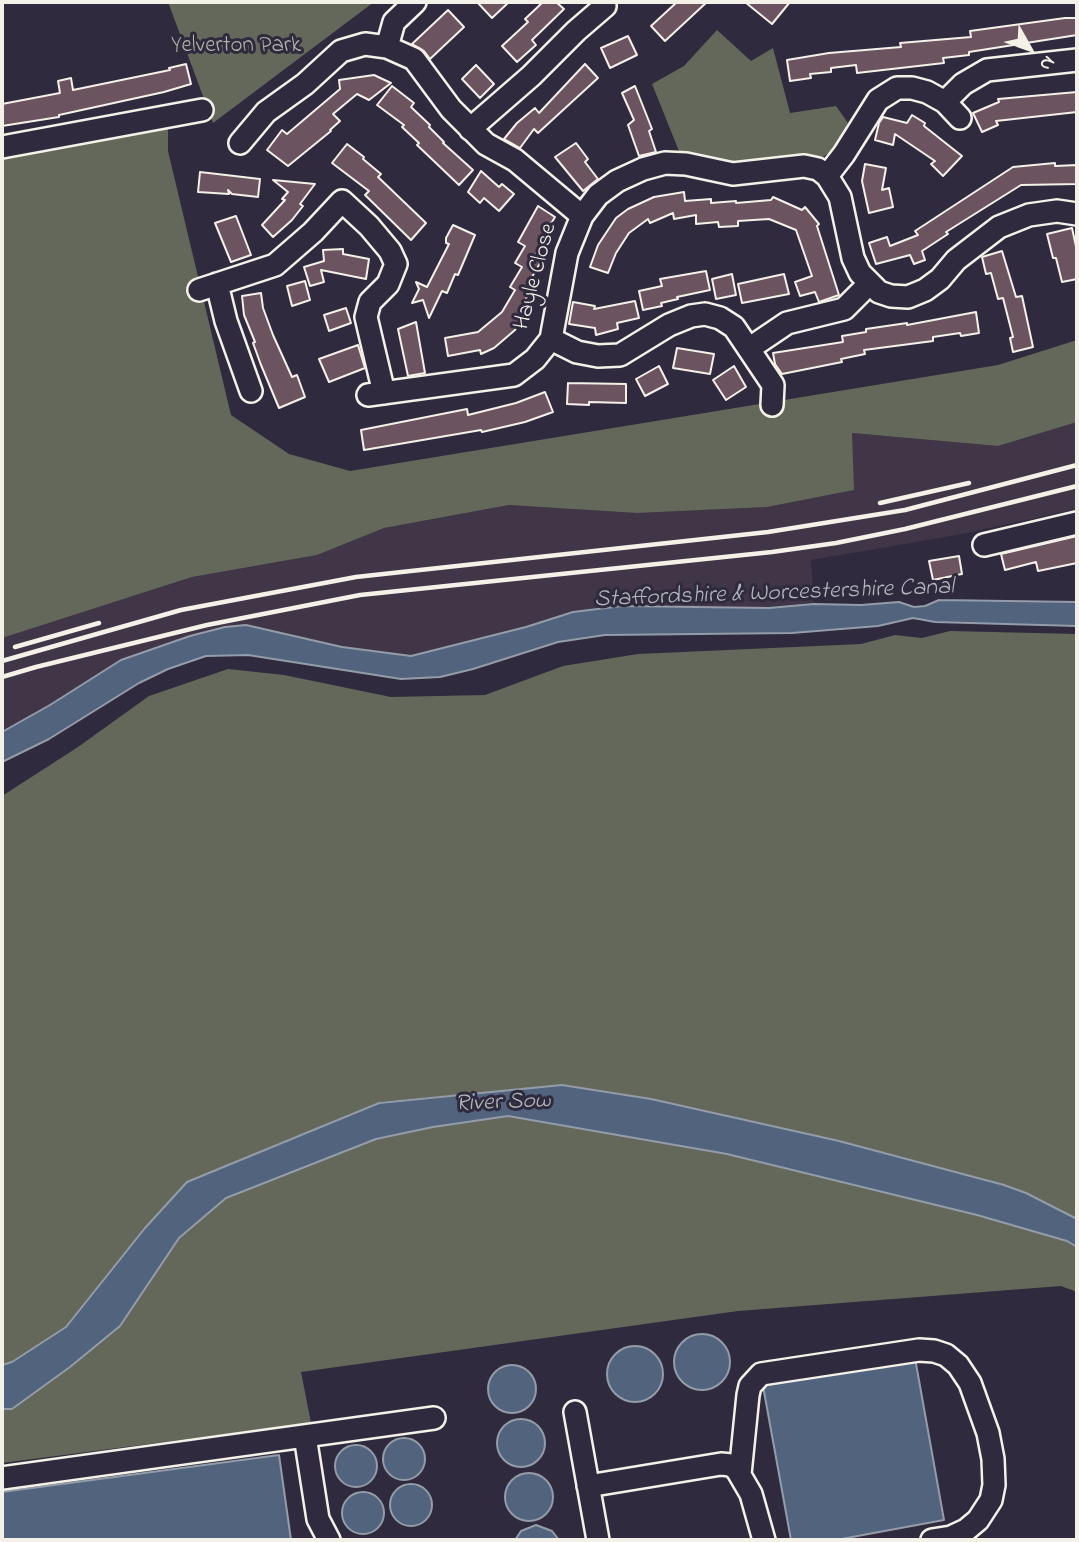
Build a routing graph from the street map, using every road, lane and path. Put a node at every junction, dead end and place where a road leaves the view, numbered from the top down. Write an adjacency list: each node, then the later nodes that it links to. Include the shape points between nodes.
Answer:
1 (415, 2): 3 (street, via 394,22)
2 (604, 3): 8 (street)
3 (387, 47): 8 (street, via 414,59); 9 (street, via 365,44 341,51 266,112)
4 (1077, 60): 5 (street, via 987,70)
5 (945, 102): 7 (street); 11 (street, via 927,92 897,88 878,100)
6 (202, 110): 10 (street)
7 (960, 118)
8 (470, 129): 13 (street)
9 (242, 145)
10 (2, 147)
11 (827, 176): 13 (street, Hayle Close, via 804,166 733,174 665,163 617,181 598,195); 14 (street, via 840,197 853,258)
12 (1077, 214): 14 (street, via 1029,215 999,227 956,260 940,279 908,297 879,292)
13 (582, 216): 15 (street, Hayle Close, via 567,253)
14 (869, 284): 16 (street, via 844,309 787,323)
15 (551, 339): 16 (street, via 576,352 620,355 669,325 705,314 734,327); 17 (street, Hayle Close, via 535,359 514,374 376,394 366,317 370,302 388,284 396,264 369,226 342,201 275,265 208,287 226,321)
16 (750, 348): 18 (street, via 773,385)
17 (251, 391)
18 (772, 405)
19 (1077, 523): 20 (street)
20 (984, 545)
21 (575, 1412): 26 (street)
22 (434, 1418): 23 (street)
23 (305, 1436): 25 (street); 27 (street, via 318,1519)
24 (740, 1474): 26 (street, via 731,1465 721,1464); 29 (street, via 755,1502); 30 (street, via 748,1395 761,1374 934,1350 952,1360 970,1382 988,1433 995,1474 991,1500 978,1520 951,1537)
25 (2, 1478)
26 (588, 1486): 28 (street)
27 (330, 1540)
28 (598, 1540)
29 (764, 1540)
30 (932, 1540)

